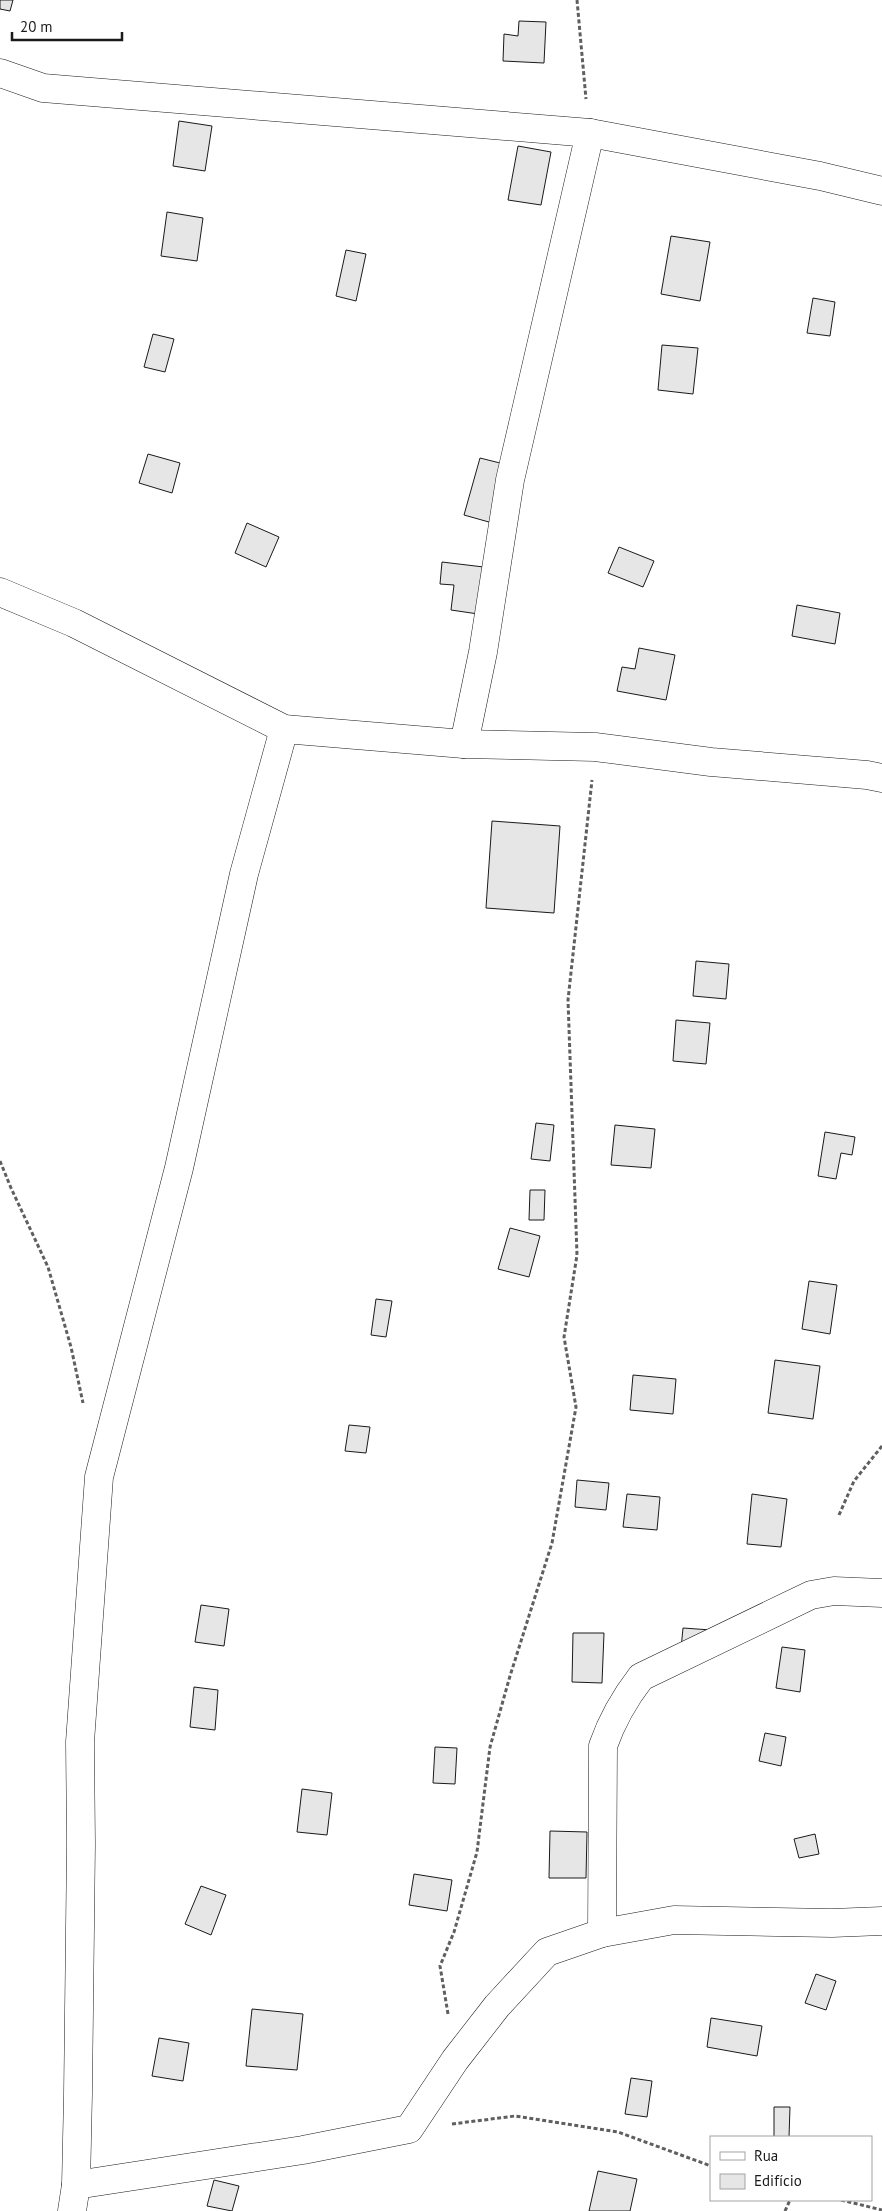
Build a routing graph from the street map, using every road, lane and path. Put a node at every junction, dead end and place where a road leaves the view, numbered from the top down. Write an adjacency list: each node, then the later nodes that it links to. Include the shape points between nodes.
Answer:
1 (578, 0): 3 (path)
2 (0, 73): 3 (street, via 44,88)
3 (590, 133): 4 (street, via 811,174); 7 (street, via 510,480 483,652)
4 (882, 191)
5 (0, 592): 6 (street, via 74,623)
6 (284, 729): 7 (street); 20 (street, via 244,874 179,1168 99,1478 80,1742)
7 (464, 744): 8 (street)
8 (595, 747): 9 (street); 17 (path, via 568,1000 577,1255 564,1337 576,1407 552,1543 490,1747 477,1852 454,1932 440,1966)
9 (882, 778)
10 (0, 1161): 11 (path, via 48,1267 71,1347)
11 (85, 1412)
12 (882, 1446): 13 (path, via 854,1481)
13 (839, 1515)
14 (882, 1593): 16 (street, via 811,1595 641,1677 611,1724 603,1746)
15 (882, 1921): 16 (street, via 674,1920)
16 (602, 1933): 17 (street, via 547,1952 496,2006)
17 (455, 2060): 18 (street)
18 (409, 2129): 19 (path, via 516,2116 618,2132); 20 (street, via 303,2150)
19 (710, 2166)
20 (76, 2185): 23 (street)
21 (845, 2201): 22 (path)
22 (882, 2210)
23 (72, 2211)

